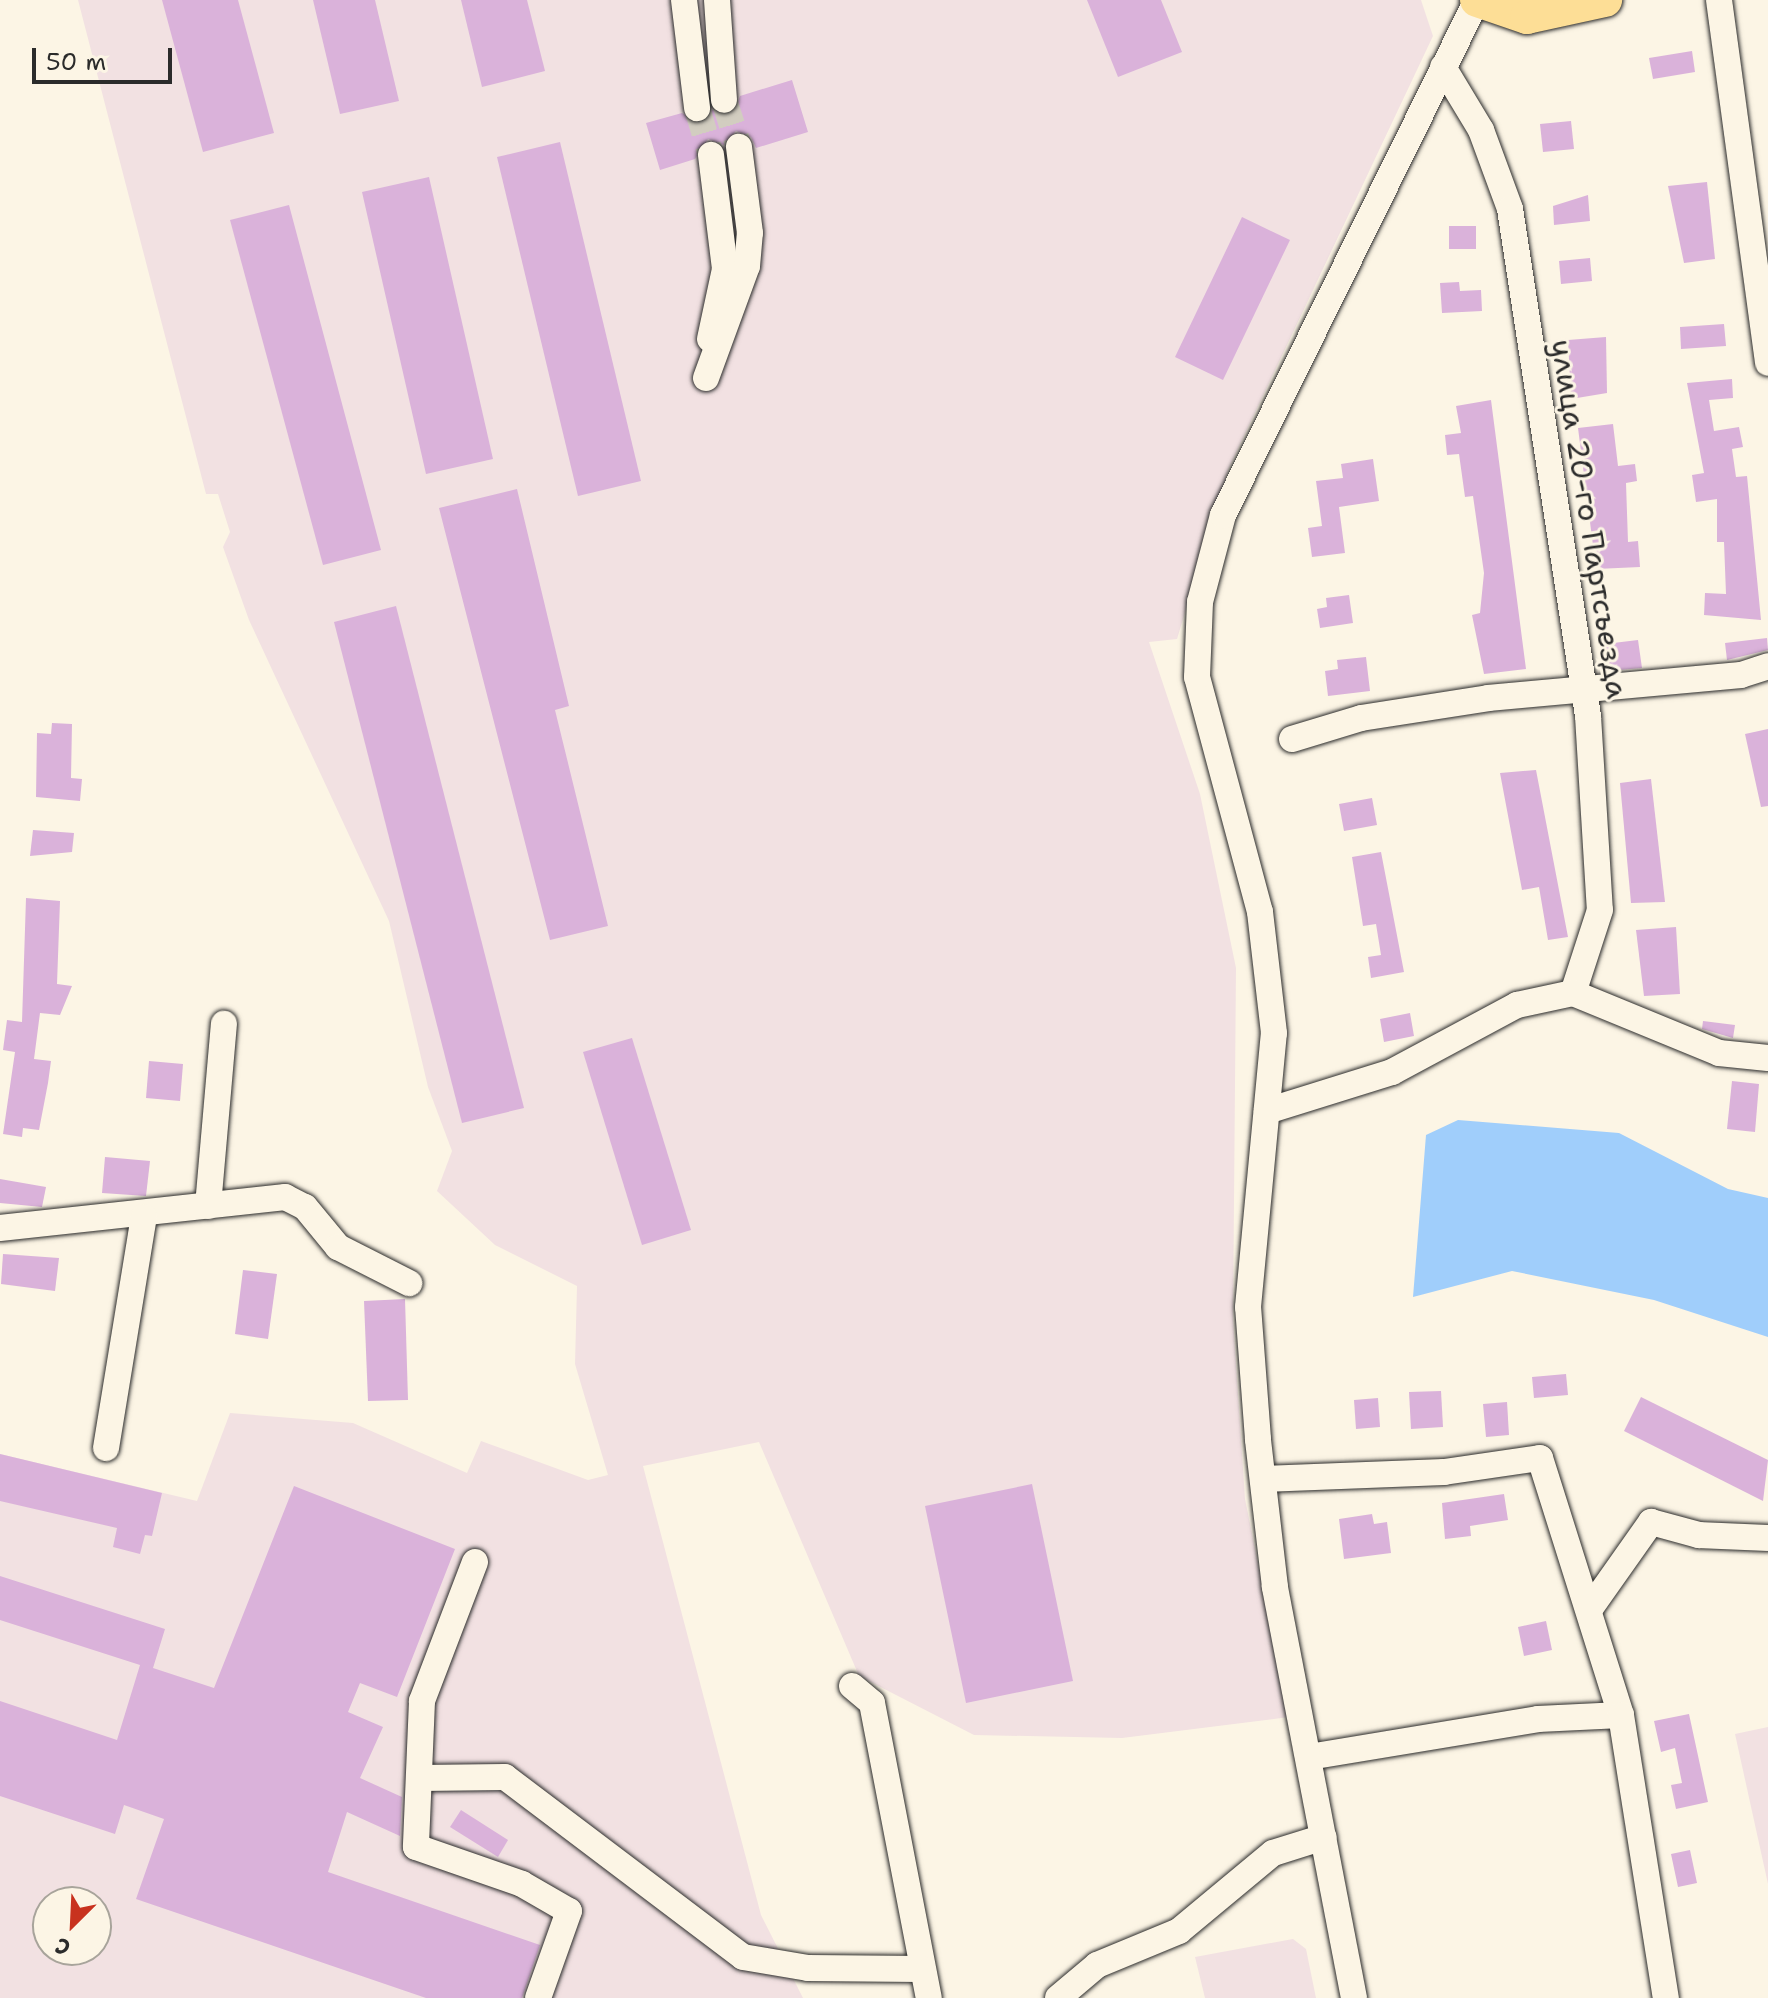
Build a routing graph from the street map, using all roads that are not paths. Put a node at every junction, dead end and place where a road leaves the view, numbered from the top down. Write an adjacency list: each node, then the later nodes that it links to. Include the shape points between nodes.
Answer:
1 (684, 0): 8 (street)
2 (717, 0): 7 (street)
3 (1477, 0): 4 (main road, via 1512,14 1552,17); 6 (street)
4 (1605, 0)
5 (1719, 0): 11 (street)
6 (1443, 67): 13 (street, улица 20-го Партсъезда, via 1481,130 1510,209); 18 (street, via 1223,515 1200,602 1197,677 1260,912 1274,1033)
7 (724, 100)
8 (697, 108)
9 (739, 147): 10 (street, via 747,266 706,378 725,269)
10 (711, 155)
11 (1768, 363)
12 (1768, 666): 13 (street)
13 (1583, 692): 14 (street, via 1361,718); 15 (street, улица 20-го Партсъезда, via 1600,910)
14 (1292, 739)
15 (1573, 993): 17 (street, via 1719,1053); 18 (street, via 1517,1005 1392,1072)
16 (224, 1024): 19 (street)
17 (1768, 1058)
18 (1267, 1111): 24 (street, via 1248,1307)
19 (208, 1206): 20 (street); 22 (street, via 275,1196 305,1207 338,1247)
20 (144, 1217): 21 (street); 23 (street)
21 (0, 1228)
22 (409, 1283)
23 (106, 1448)
24 (1263, 1479): 27 (street, via 1444,1472 1540,1458); 30 (street)
25 (1768, 1538): 27 (street, via 1699,1535 1651,1522)
26 (475, 1562): 31 (street, via 422,1701)
27 (1589, 1610): 29 (street)
28 (852, 1686): 33 (street, via 872,1703)
29 (1621, 1715): 30 (street, via 1538,1719); 38 (street)
30 (1309, 1757): 32 (street)
31 (420, 1778): 33 (street, via 505,1777 743,1957 808,1968); 34 (street, via 416,1847 522,1884 569,1911)
32 (1324, 1837): 36 (street, via 1273,1853 1179,1931 1097,1965); 37 (street)
33 (921, 1969): 35 (street)
34 (538, 1998)
35 (929, 1998)
36 (1058, 1998)
37 (1354, 1998)
38 (1666, 1998)

